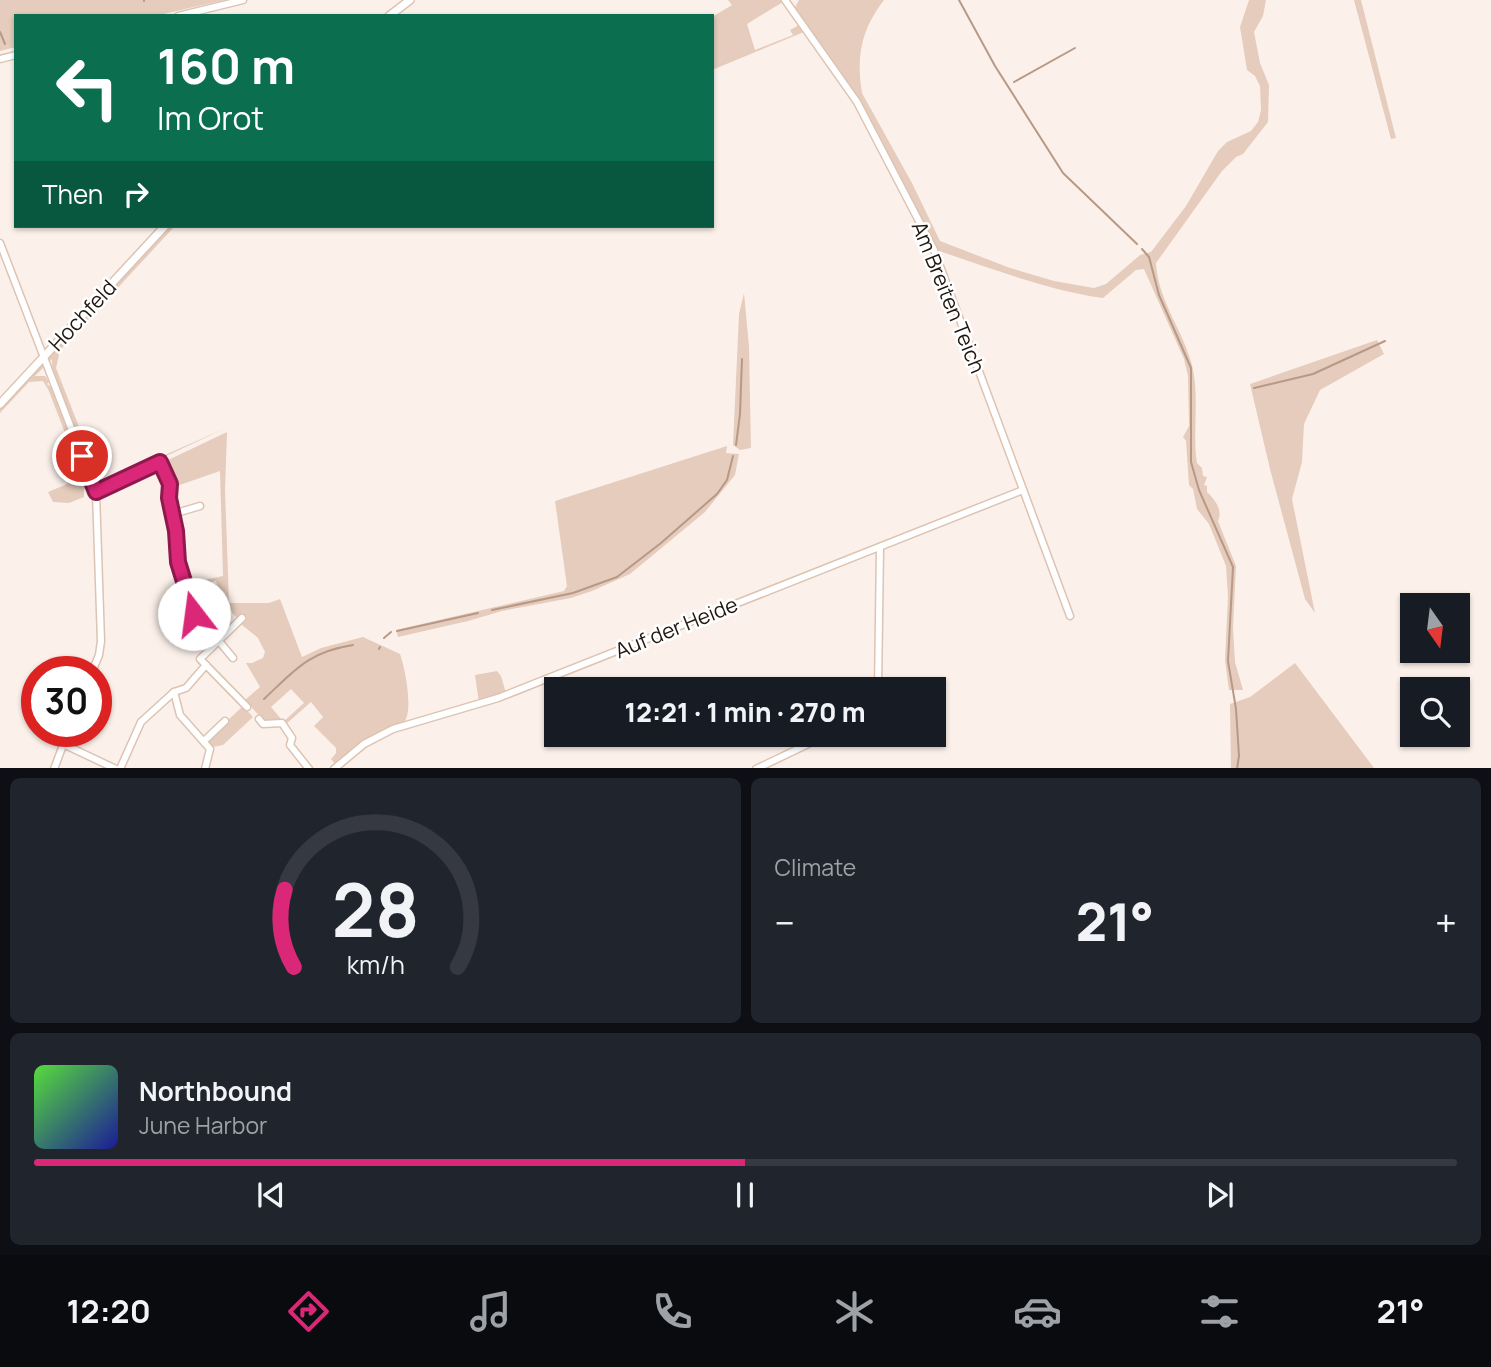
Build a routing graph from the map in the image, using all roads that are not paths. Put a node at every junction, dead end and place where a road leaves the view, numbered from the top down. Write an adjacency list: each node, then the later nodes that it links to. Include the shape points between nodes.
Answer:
1 (243, 0): 4 (street)
2 (410, 0): 5 (street)
3 (785, 0): 10 (street, Am Breiten Teich, via 857,102 934,250)
4 (186, 14)
5 (392, 14)
6 (163, 228): 8 (street, Hochfeld)
7 (0, 243): 8 (street)
8 (43, 358): 9 (street, Hochfeld); 11 (street)
9 (0, 404)
10 (1023, 490): 14 (street, Auf der Heide); 17 (street, Am Breiten Teich)
11 (96, 492): 13 (street, via 160,462 170,484); 20 (street)
12 (200, 506): 13 (street)
13 (173, 514): 15 (street, via 178,562)
14 (880, 547): 23 (street); 36 (street, Auf der Heide, via 498,698 393,729)
15 (192, 605): 16 (street); 19 (street, via 197,621)
16 (166, 611)
17 (1070, 615)
18 (242, 618): 19 (street)
19 (216, 641): 21 (street); 22 (street, via 201,656)
20 (99, 656)
21 (233, 658)
22 (206, 665): 24 (street, via 186,688); 25 (street)
23 (878, 677)
24 (174, 692): 28 (street, via 180,715); 33 (street, via 141,722)
25 (247, 707)
26 (259, 719): 35 (street, via 263,724 282,723 292,738 290,746)
27 (225, 721): 28 (street)
28 (204, 741): 34 (street, via 209,749)
29 (62, 747): 32 (street)
30 (70, 747): 33 (street)
31 (801, 747): 37 (street)
32 (54, 768)
33 (118, 768)
34 (205, 768)
35 (309, 768)
36 (334, 768)
37 (756, 768)

